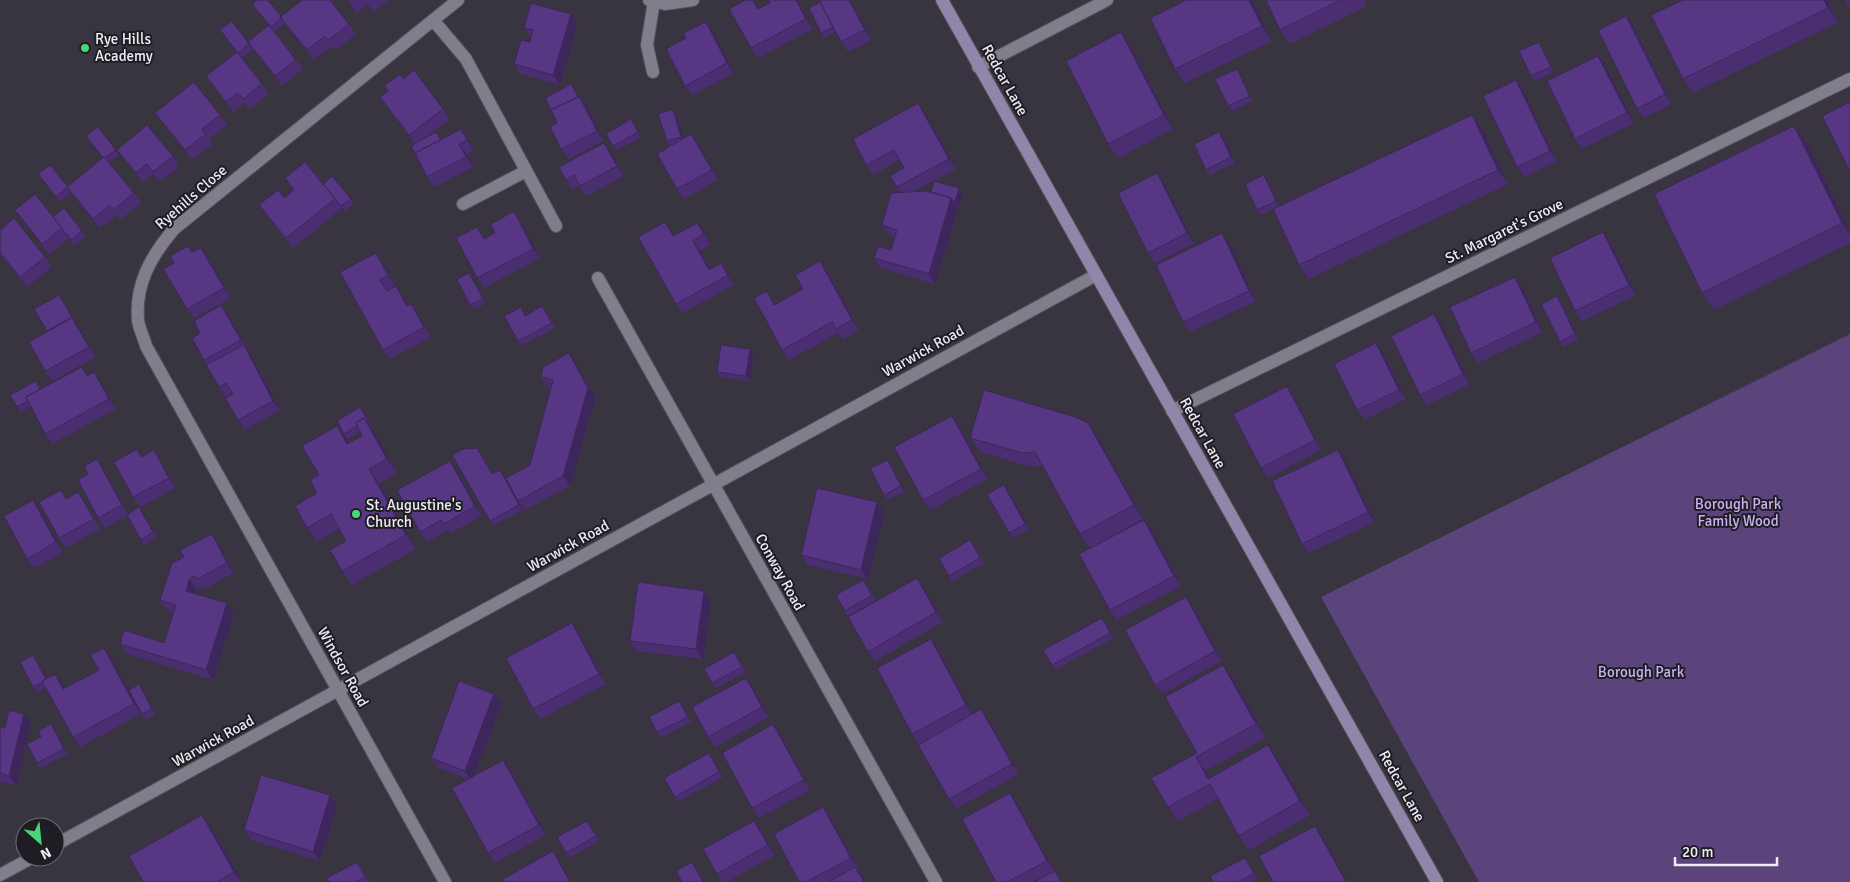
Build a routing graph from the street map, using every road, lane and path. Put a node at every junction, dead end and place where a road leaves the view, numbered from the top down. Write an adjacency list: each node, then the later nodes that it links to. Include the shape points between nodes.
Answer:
1 (458, 0): 6 (street, Ryehills Close)
2 (693, 0): 5 (street, via 665,4)
3 (942, 0): 7 (main road, Redcar Lane)
4 (1107, 0): 7 (street)
5 (651, 1): 8 (street, via 647,45)
6 (433, 20): 10 (street, via 466,59); 16 (street, Ryehills Close, via 174,229 145,269 138,321 146,346)
7 (978, 67): 13 (main road, Redcar Lane)
8 (653, 72)
9 (1850, 79): 15 (street, St. Margaret's Grove)
10 (526, 171): 11 (street); 12 (street)
11 (463, 204)
12 (556, 226)
13 (1096, 274): 15 (main road, Redcar Lane); 17 (street, Warwick Road)
14 (598, 278): 17 (street, Conway Road)
15 (1172, 411): 24 (main road, Redcar Lane)
16 (214, 466): 18 (street, Windsor Road)
17 (712, 485): 18 (street, Warwick Road); 23 (street, Conway Road)
18 (338, 691): 19 (street, Warwick Road); 22 (street, Windsor Road)
19 (65, 840)
20 (15, 867): 21 (street)
21 (0, 875)
22 (445, 882)
23 (936, 882)
24 (1437, 882)

